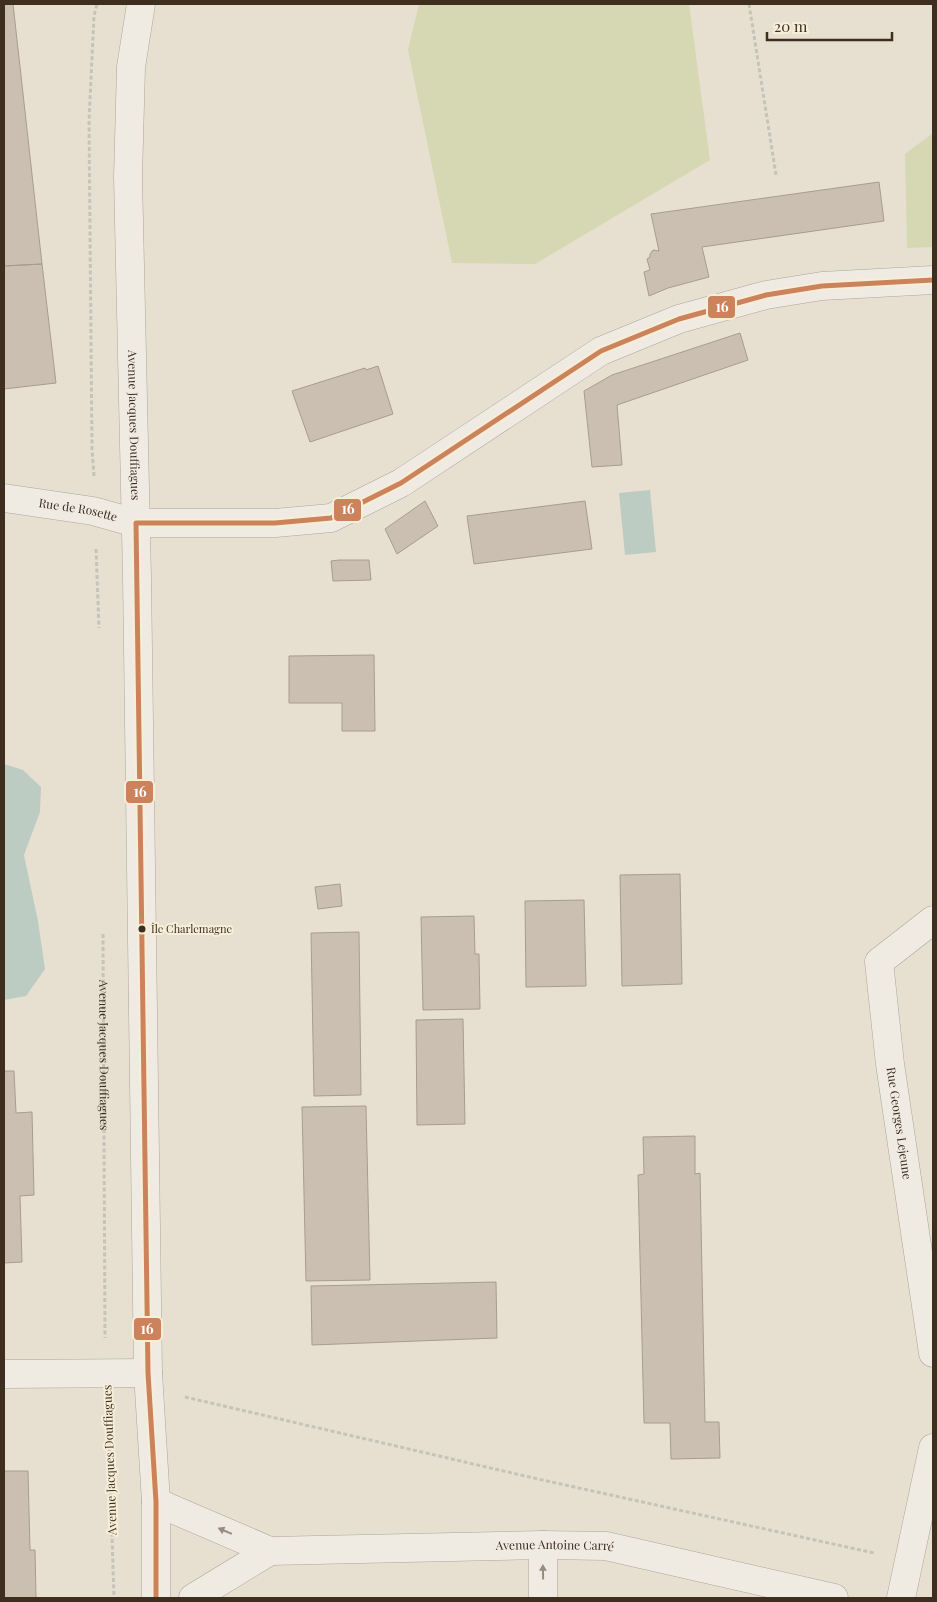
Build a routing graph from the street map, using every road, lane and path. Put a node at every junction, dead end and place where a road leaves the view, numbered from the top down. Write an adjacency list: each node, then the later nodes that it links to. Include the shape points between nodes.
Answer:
1 (141, 4): 7 (street, Avenue Jacques Douffiagues, via 131,67 128,177)
2 (749, 4): 3 (path)
3 (776, 175)
4 (933, 280): 7 (street, Rue de Rosette, via 813,287 766,295 679,319 601,351 401,483 331,518 275,523)
5 (4, 498): 6 (street, Rue de Rosette)
6 (93, 512): 7 (street, Rue de Rosette); 8 (path)
7 (136, 523): 14 (street, Avenue Jacques Douffiagues)
8 (99, 637)
9 (933, 920): 11 (street, Rue Georges Lejeune, via 879,962 890,1064)
10 (103, 932): 12 (path, Avenue Jacques Douffiagues, via 105,1331)
11 (933, 1353)
12 (108, 1372): 13 (street); 14 (street); 20 (path, Avenue Jacques Douffiagues)
13 (4, 1374)
14 (149, 1382): 16 (street, Avenue Jacques Douffiagues); 19 (path)
15 (933, 1448): 19 (street)
16 (156, 1502): 18 (street, Avenue Antoine Carré, one-way to 16); 21 (street, Avenue Jacques Douffiagues)
17 (543, 1545): 18 (street, Avenue Antoine Carré); 23 (street, one-way to 17); 24 (street, Avenue Antoine Carré, via 606,1546)
18 (270, 1550): 22 (street)
19 (908, 1561): 25 (street)
20 (114, 1598)
21 (156, 1598)
22 (193, 1598)
23 (543, 1598)
24 (834, 1598)
25 (901, 1598)

